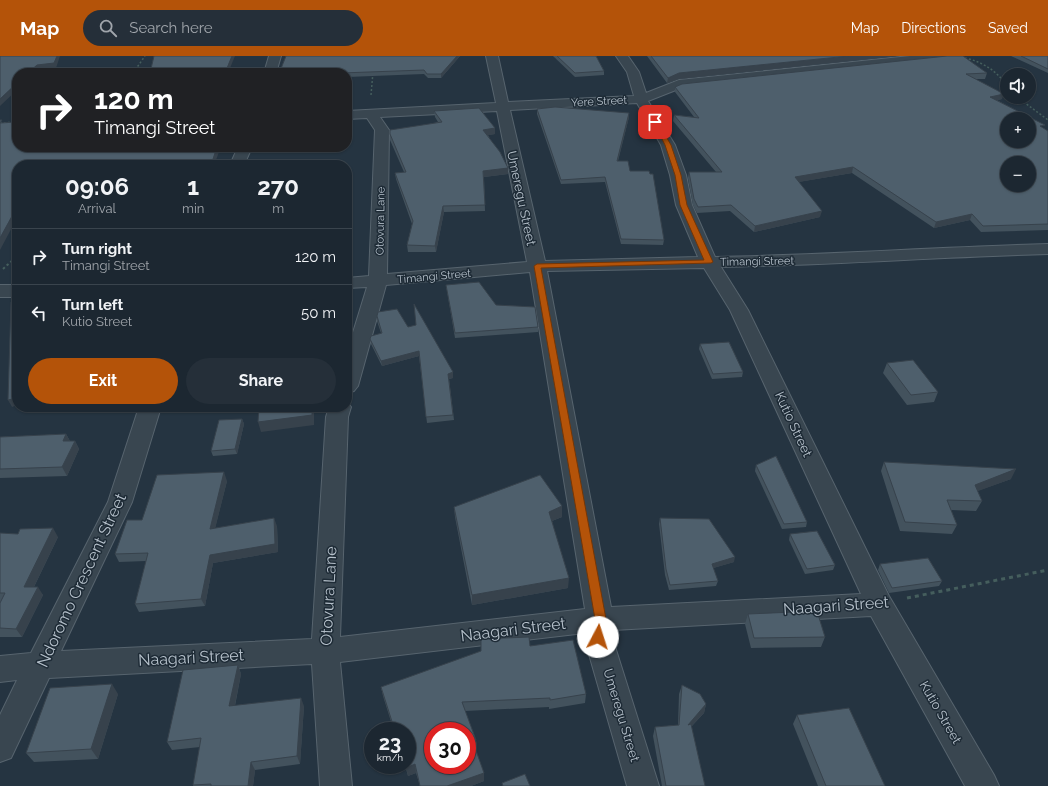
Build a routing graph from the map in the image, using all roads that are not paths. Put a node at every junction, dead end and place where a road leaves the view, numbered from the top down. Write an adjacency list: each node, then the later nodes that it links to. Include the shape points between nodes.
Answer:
1 (274, 56): 5 (street)
2 (492, 56): 7 (street, Umeregu Street)
3 (622, 56): 6 (street, Kutio Street, via 633,72)
4 (944, 56): 6 (street, Yere Street, via 679,84)
5 (271, 68)
6 (641, 99): 7 (street, Yere Street); 11 (street, Kutio Street, via 668,145 684,205)
7 (502, 105): 8 (street, Yere Street); 12 (street, Umeregu Street)
8 (370, 113): 9 (street, Yere Street); 13 (street, Otovura Lane, via 382,130)
9 (352, 115)
10 (1048, 249): 11 (street, Timangi Street, via 821,260)
11 (709, 262): 12 (street, Timangi Street); 20 (street, Kutio Street, via 739,310)
12 (537, 266): 13 (street, Timangi Street); 21 (street, Umeregu Street)
13 (378, 281): 14 (street, Timangi Street); 17 (street, Otovura Lane)
14 (352, 283)
15 (12, 291): 16 (street)
16 (0, 292)
17 (352, 369)
18 (148, 412): 23 (street, Ndoromo Crescent Street, via 120,502)
19 (338, 412): 22 (street, Otovura Lane)
20 (879, 604): 21 (street, Naagari Street); 28 (street, Kutio Street)
21 (600, 619): 22 (street, Naagari Street); 27 (street, Umeregu Street, via 598,637)
22 (324, 651): 23 (street, Naagari Street); 26 (street, Otovura Lane)
23 (41, 665): 24 (street, Naagari Street); 25 (street, Ndoromo Crescent Street)
24 (0, 669)
25 (0, 747)
26 (336, 786)
27 (643, 786)
28 (983, 786)

